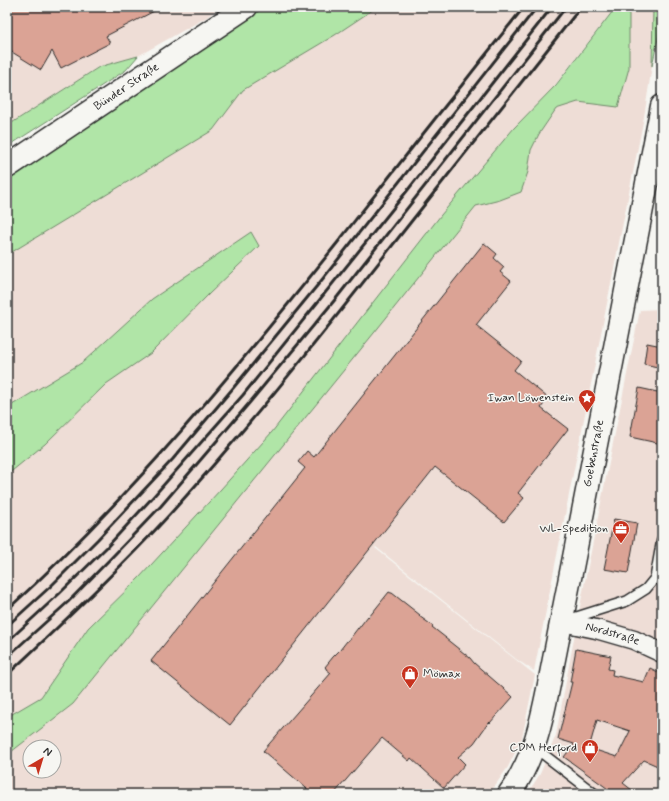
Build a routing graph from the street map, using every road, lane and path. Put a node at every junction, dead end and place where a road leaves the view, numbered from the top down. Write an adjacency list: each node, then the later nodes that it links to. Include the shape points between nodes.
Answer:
1 (246, 7): 3 (street, Bünder Straße)
2 (662, 106): 5 (street, Goebenstraße)
3 (7, 167)
4 (662, 539): 5 (lane, via 655,578 646,590 627,601)
5 (562, 622): 6 (street, Nordstraße, via 634,640); 7 (street, Goebenstraße)
6 (662, 653)
7 (533, 748): 8 (street, Goebenstraße); 9 (lane)
8 (509, 794)
9 (595, 794)

